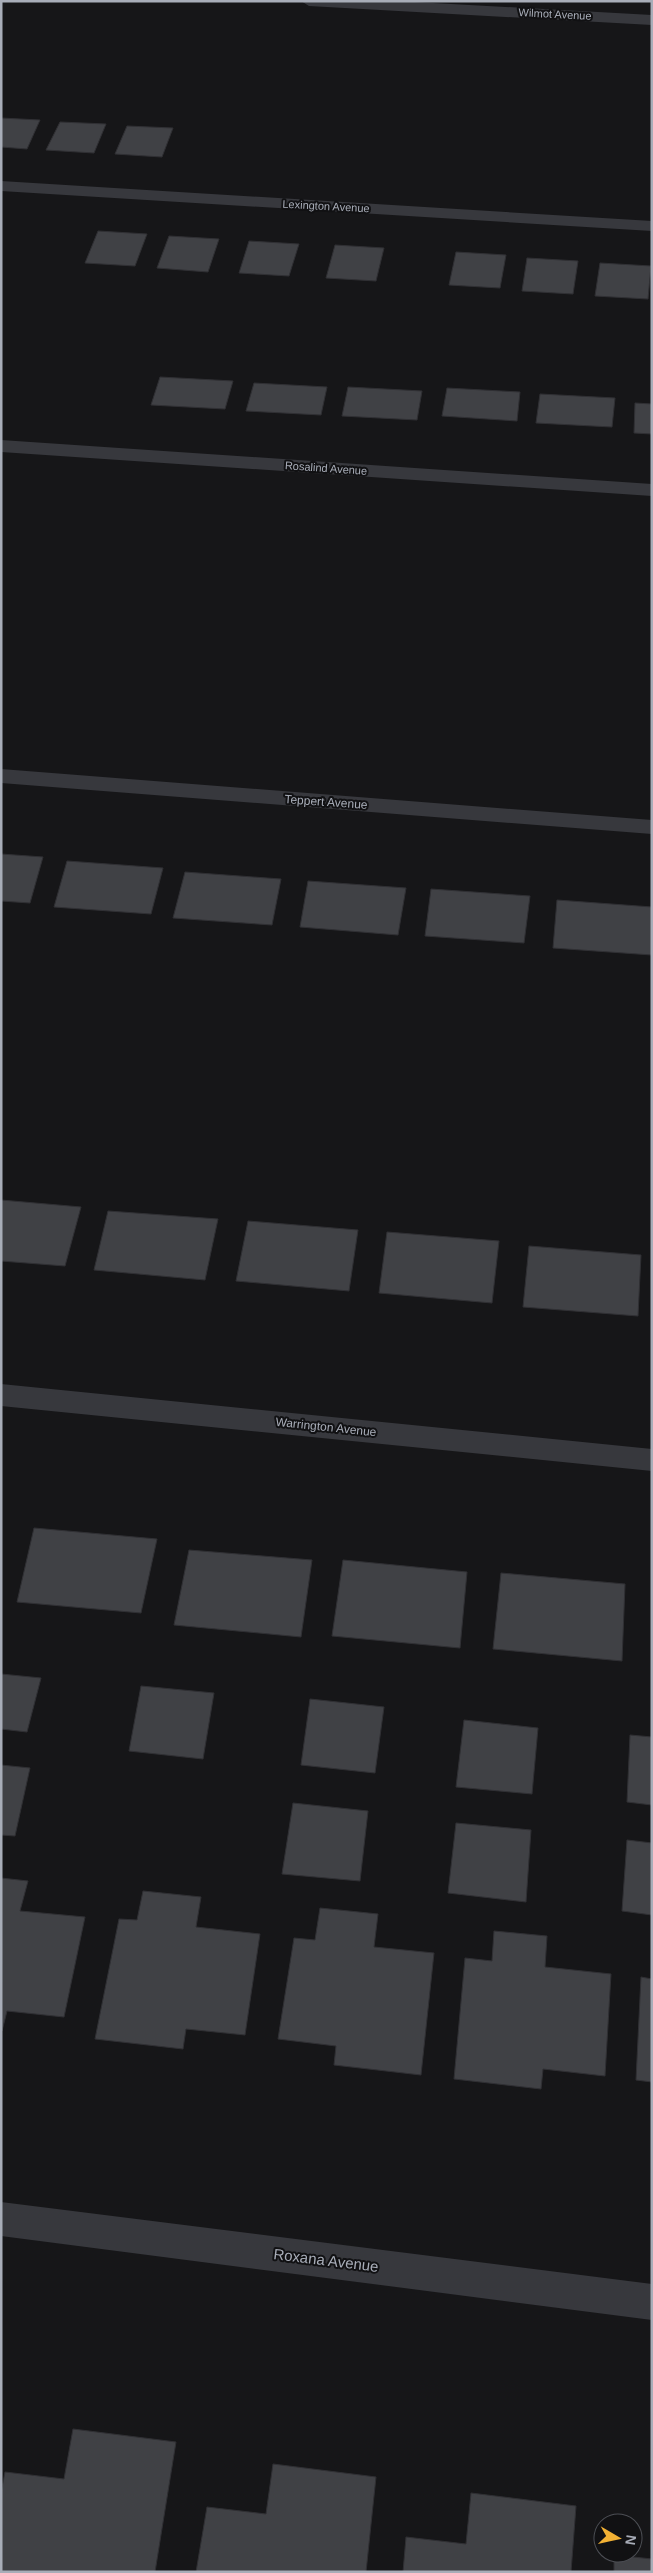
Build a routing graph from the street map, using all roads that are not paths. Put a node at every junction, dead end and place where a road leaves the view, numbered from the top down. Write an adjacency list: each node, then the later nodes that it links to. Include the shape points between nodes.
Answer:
1 (309, 1): 2 (street, Wilmot Avenue)
2 (652, 20)
3 (1, 186): 4 (street, Lexington Avenue)
4 (652, 226)
5 (1, 446): 6 (street, Rosalind Avenue)
6 (652, 490)
7 (1, 776): 8 (street, Teppert Avenue)
8 (652, 827)
9 (1, 1395): 10 (street, Warrington Avenue)
10 (652, 1460)
11 (1, 2219): 12 (street, Roxana Avenue)
12 (652, 2302)

